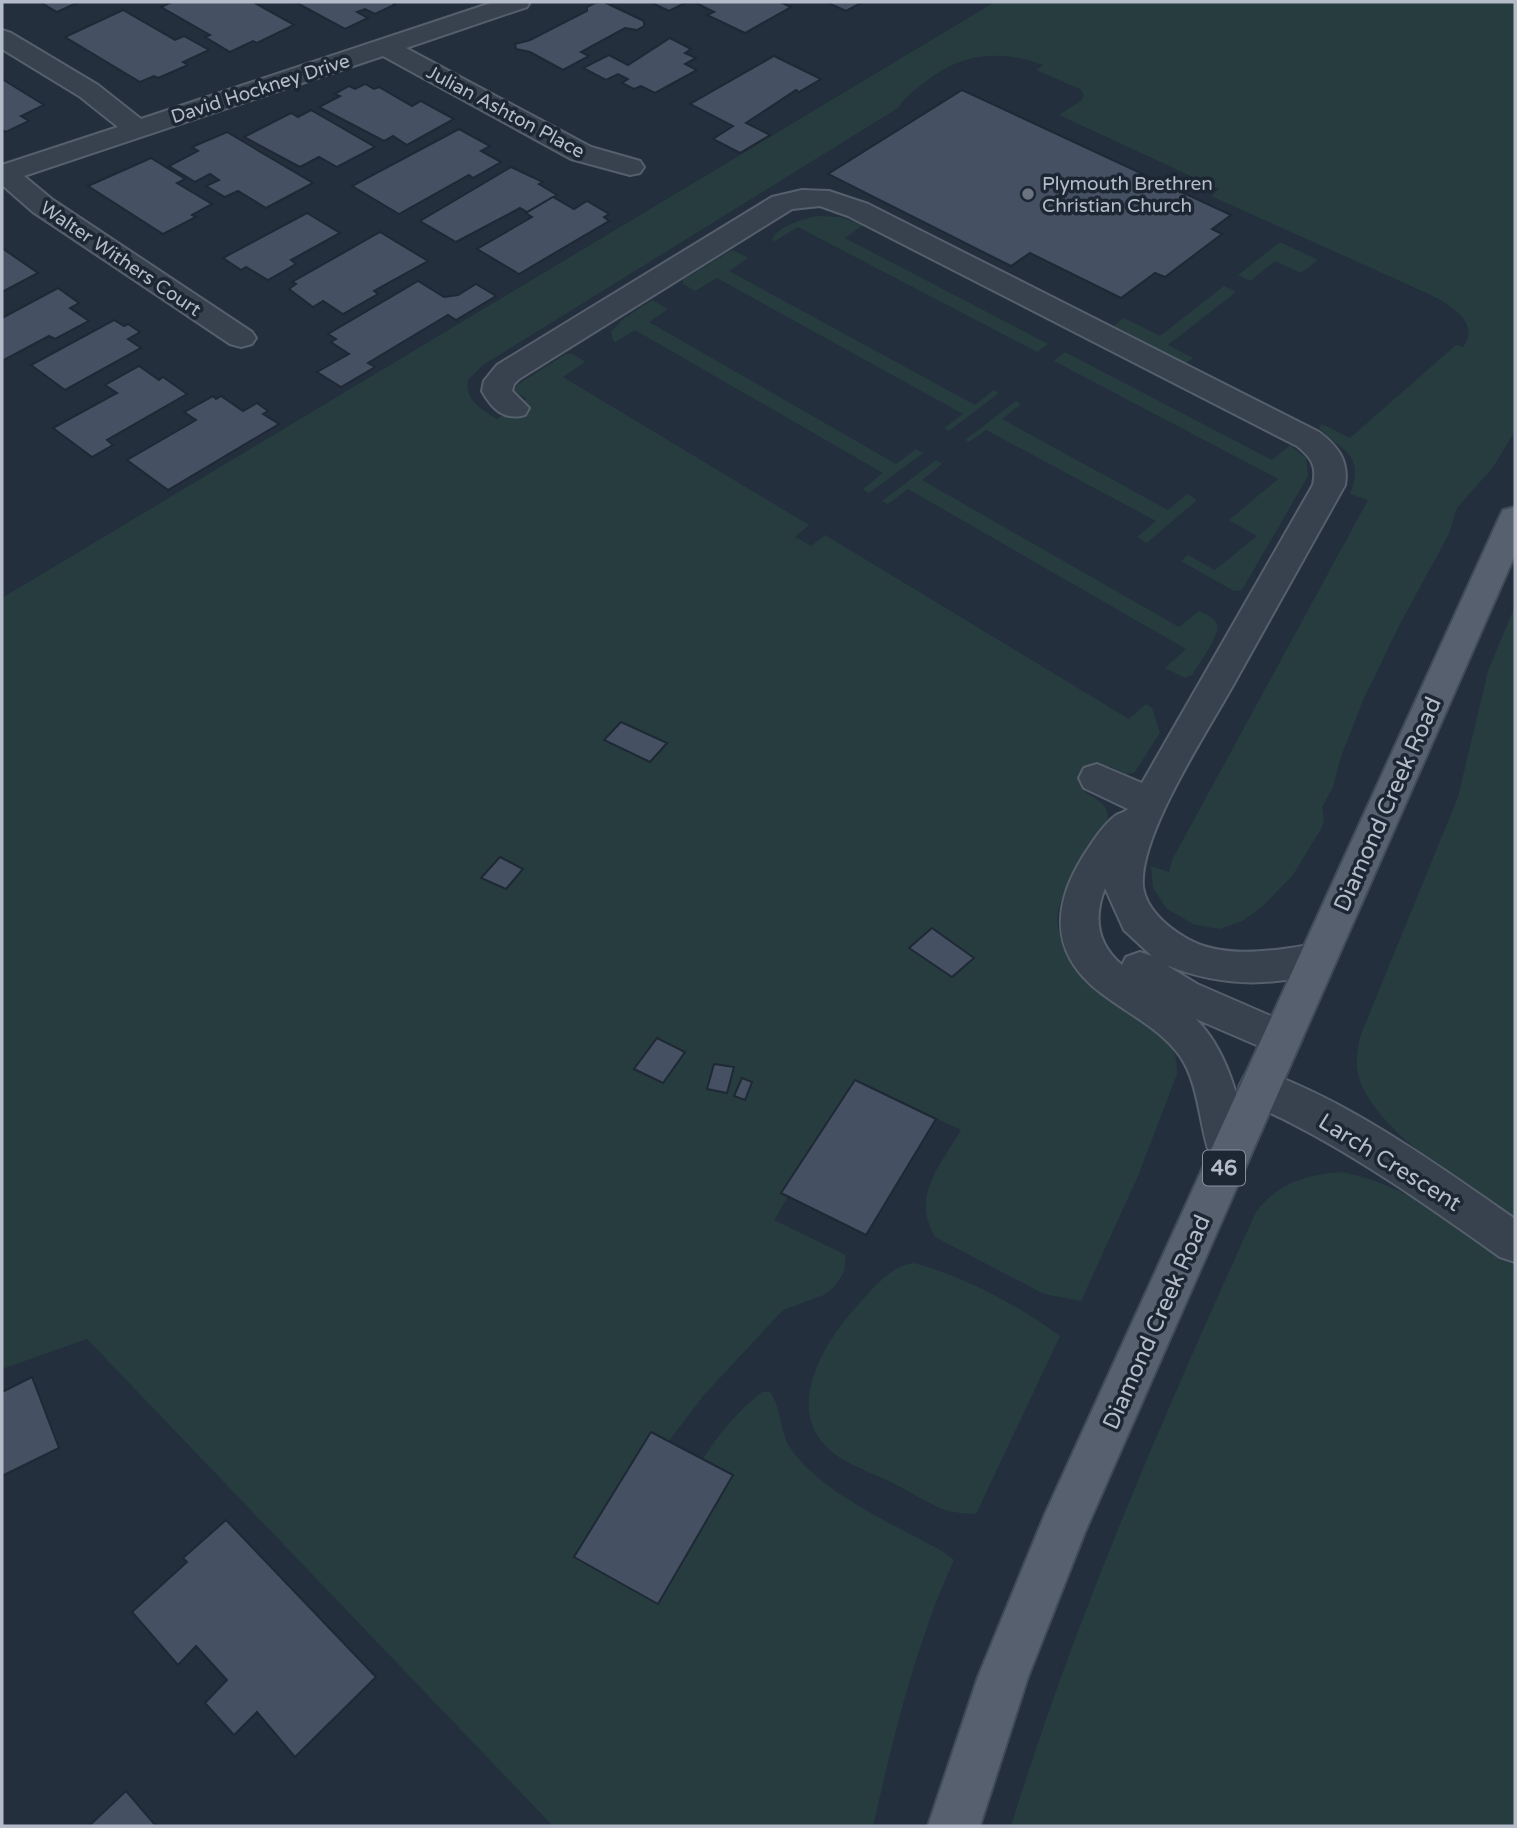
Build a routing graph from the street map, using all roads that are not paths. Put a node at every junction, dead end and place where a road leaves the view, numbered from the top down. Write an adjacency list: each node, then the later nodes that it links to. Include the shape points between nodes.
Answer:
1 (518, 2): 3 (street, David Hockney Drive)
2 (2, 38): 4 (street, via 97,96)
3 (386, 47): 4 (street, David Hockney Drive); 5 (street, Julian Ashton Place, via 581,153)
4 (135, 129): 6 (street, David Hockney Drive)
5 (630, 167)
6 (4, 174): 7 (street, Walter Withers Court, via 43,206)
7 (241, 338)
8 (514, 408): 11 (street, via 497,391 508,372 782,203 813,196 858,209 1308,439 1330,459 1329,485)
9 (1515, 518): 13 (main road, Diamond Creek Road / 46)
10 (1097, 778): 11 (street)
11 (1149, 803): 12 (street); 13 (street, via 1124,863 1124,888 1147,931 1189,958 1217,965 1274,967)
12 (1095, 869): 14 (street, via 1094,915 1123,955 1177,992); 16 (street, via 1077,914 1084,948 1104,974 1171,1019 1194,1045 1214,1093)
13 (1317, 958): 14 (main road, Diamond Creek Road / 46)
14 (1282, 1039): 15 (main road, Diamond Creek Road / 46)
15 (1260, 1087): 16 (main road, Diamond Creek Road / 46); 17 (street, Larch Crescent, via 1405,1166)
16 (1230, 1154): 18 (main road, Diamond Creek Road / 46, via 1042,1581 978,1745)
17 (1515, 1243)
18 (954, 1826)

